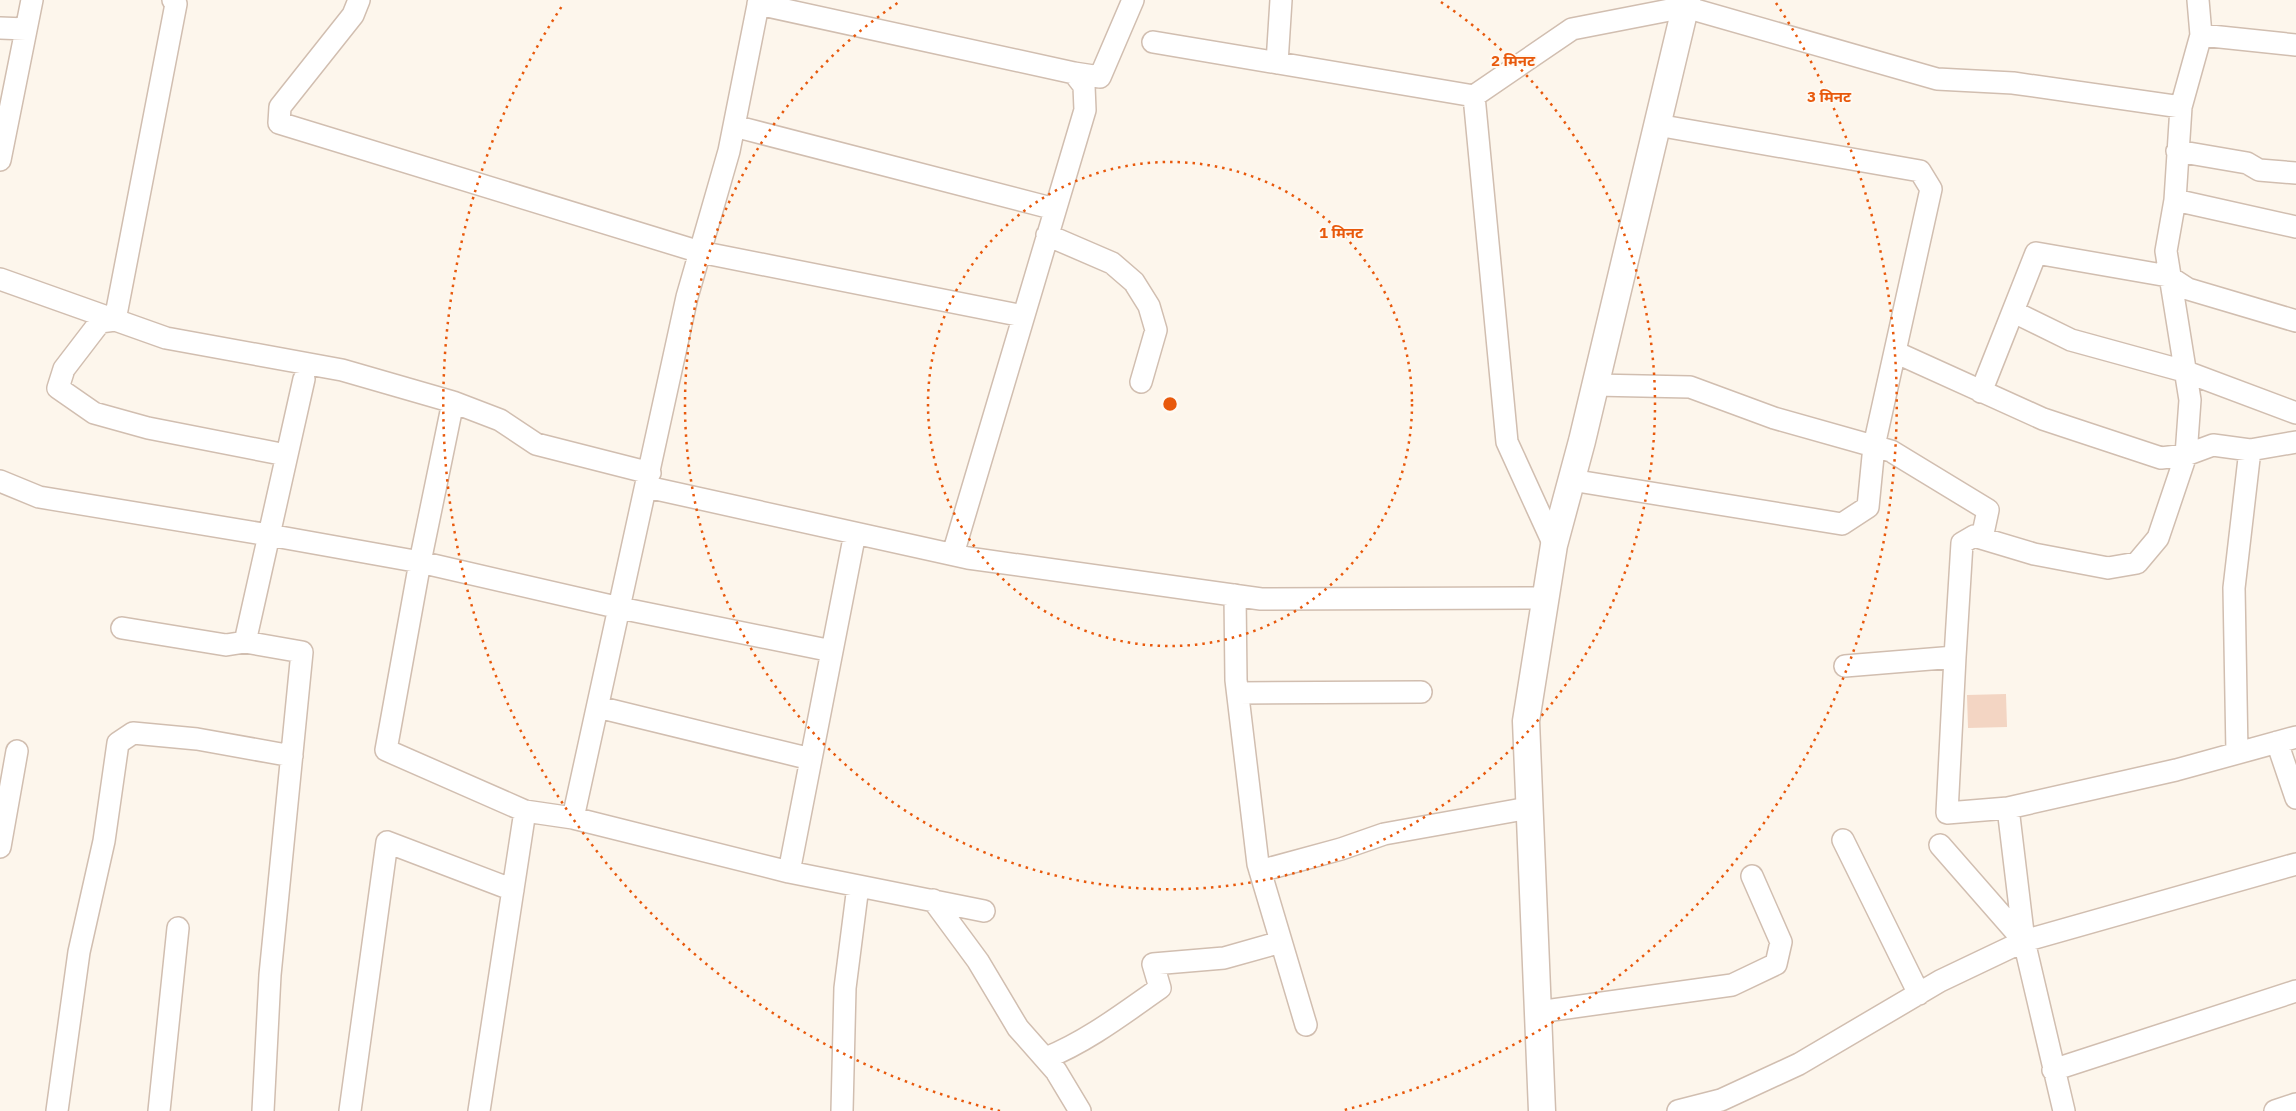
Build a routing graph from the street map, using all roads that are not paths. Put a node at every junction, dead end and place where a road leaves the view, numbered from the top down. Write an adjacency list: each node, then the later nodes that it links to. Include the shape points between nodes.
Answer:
1 (32, 0): 10 (street)
2 (173, 0): 32 (street, via 176,4)
3 (359, 0): 27 (street, via 353,15 280,107 279,123)
4 (1133, 0): 15 (street, via 1100,77)
5 (1280, 0): 14 (street)
6 (2198, 0): 11 (street)
7 (759, 2): 15 (street); 19 (street)
8 (1686, 3): 16 (street, via 1572,29); 17 (street, via 1937,79 2013,83); 18 (street)
9 (0, 28): 10 (street)
10 (26, 29): 21 (street)
11 (2201, 35): 13 (street); 17 (street)
12 (1153, 42): 14 (street)
13 (2296, 45)
14 (1277, 63): 16 (street)
15 (1074, 73): 24 (street, via 1084,86 1084,110)
16 (1474, 96): 53 (street, via 1507,442)
17 (2181, 107): 20 (street)
18 (1657, 125): 34 (street, via 1920,171 1931,188); 38 (street)
19 (734, 126): 24 (street); 27 (street)
20 (2177, 151): 22 (street, via 2247,163 2259,170); 23 (street)
21 (0, 160)
22 (2296, 173)
23 (2175, 200): 25 (street); 28 (street, via 2166,252)
24 (1055, 209): 26 (street)
25 (2296, 227)
26 (1047, 235): 31 (street); 37 (street, via 1112,263 1134,282 1149,306 1156,330)
27 (700, 252): 31 (street); 47 (street, via 687,297)
28 (2168, 276): 30 (street, via 2036,253); 33 (street, via 2188,289); 35 (street)
29 (0, 279): 32 (street)
30 (2014, 312): 35 (street, via 2071,340); 39 (street)
31 (1023, 316): 54 (street)
32 (115, 320): 40 (street, via 166,338 342,370); 45 (street, via 100,322 64,369 58,388 94,413 148,428)
33 (2296, 321)
34 (1895, 352): 39 (street); 43 (street)
35 (2184, 371): 41 (street); 46 (street, via 2190,400)
36 (304, 379): 45 (street)
37 (1141, 382)
38 (1595, 385): 43 (street, via 1690,387 1774,418); 48 (street)
39 (1981, 392): 46 (street, via 2043,419 2161,458)
40 (453, 402): 47 (street, via 500,420 536,444); 55 (street)
41 (2296, 412)
42 (2296, 442): 44 (street)
43 (1874, 446): 48 (street, via 1868,507 1842,524); 52 (street, via 1891,451 1988,510)
44 (2250, 450): 46 (street, via 2213,445); 69 (street, via 2234,588)
45 (286, 455): 51 (street)
46 (2186, 455): 52 (street, via 2158,538 2137,563 2108,568 2034,554)
47 (649, 480): 50 (street); 58 (street)
48 (1571, 480): 53 (street)
49 (0, 481): 51 (street, via 39,497)
50 (855, 533): 54 (street); 61 (street)
51 (269, 536): 55 (street); 60 (street)
52 (1982, 538): 62 (street, via 1974,536 1962,543)
53 (1554, 545): 57 (street)
54 (952, 554): 56 (street)
55 (420, 562): 58 (street); 75 (street, via 386,750)
56 (1235, 595): 57 (street, via 1261,599); 65 (street)
57 (1546, 598): 73 (street, via 1526,721)
58 (620, 608): 61 (street); 66 (street)
59 (122, 628): 60 (street, via 226,645)
60 (245, 642): 70 (street, via 302,652)
61 (832, 651): 71 (street)
62 (1955, 657): 63 (street); 74 (street, via 1947,814)
63 (1845, 666)
64 (1421, 692): 65 (street)
65 (1238, 693): 81 (street)
66 (598, 707): 71 (street); 76 (street)
67 (2286, 740): 69 (street); 72 (street)
68 (17, 751): 79 (street)
69 (2237, 753): 74 (street)
70 (292, 756): 98 (street, via 197,739 133,733 118,743 104,841 78,952); 100 (street, via 270,974)
71 (811, 759): 82 (street)
72 (2296, 798)
73 (1529, 808): 81 (street, via 1384,834); 93 (street)
74 (2008, 808): 89 (street)
75 (525, 811): 76 (street); 85 (street)
76 (573, 818): 82 (street)
77 (1843, 840): 92 (street)
78 (1940, 844): 89 (street)
79 (0, 847)
80 (2296, 864): 89 (street)
81 (1260, 871): 90 (street)
82 (789, 872): 84 (street)
83 (1752, 876): 93 (street, via 1781,942 1776,964 1732,986)
84 (858, 886): 86 (street); 103 (street, via 845,988)
85 (513, 890): 101 (street, via 387,842); 102 (street)
86 (933, 900): 87 (street); 95 (street, via 978,961 1018,1028)
87 (984, 911)
88 (178, 928): 99 (street)
89 (2024, 941): 92 (street); 96 (street)
90 (1281, 942): 94 (street); 95 (street, via 1224,958 1153,964 1160,988 1100,1030)
91 (2296, 991): 96 (street)
92 (1919, 994): 106 (street, via 1799,1064 1721,1100)
93 (1538, 1012): 105 (street)
94 (1306, 1026)
95 (1046, 1058): 104 (street)
96 (2053, 1070): 107 (street)
97 (2296, 1104): 108 (street)
98 (57, 1111)
99 (159, 1111)
100 (263, 1111)
101 (350, 1111)
102 (479, 1111)
103 (842, 1111)
104 (1080, 1111)
105 (1542, 1111)
106 (1678, 1111)
107 (2064, 1111)
108 (2275, 1111)

